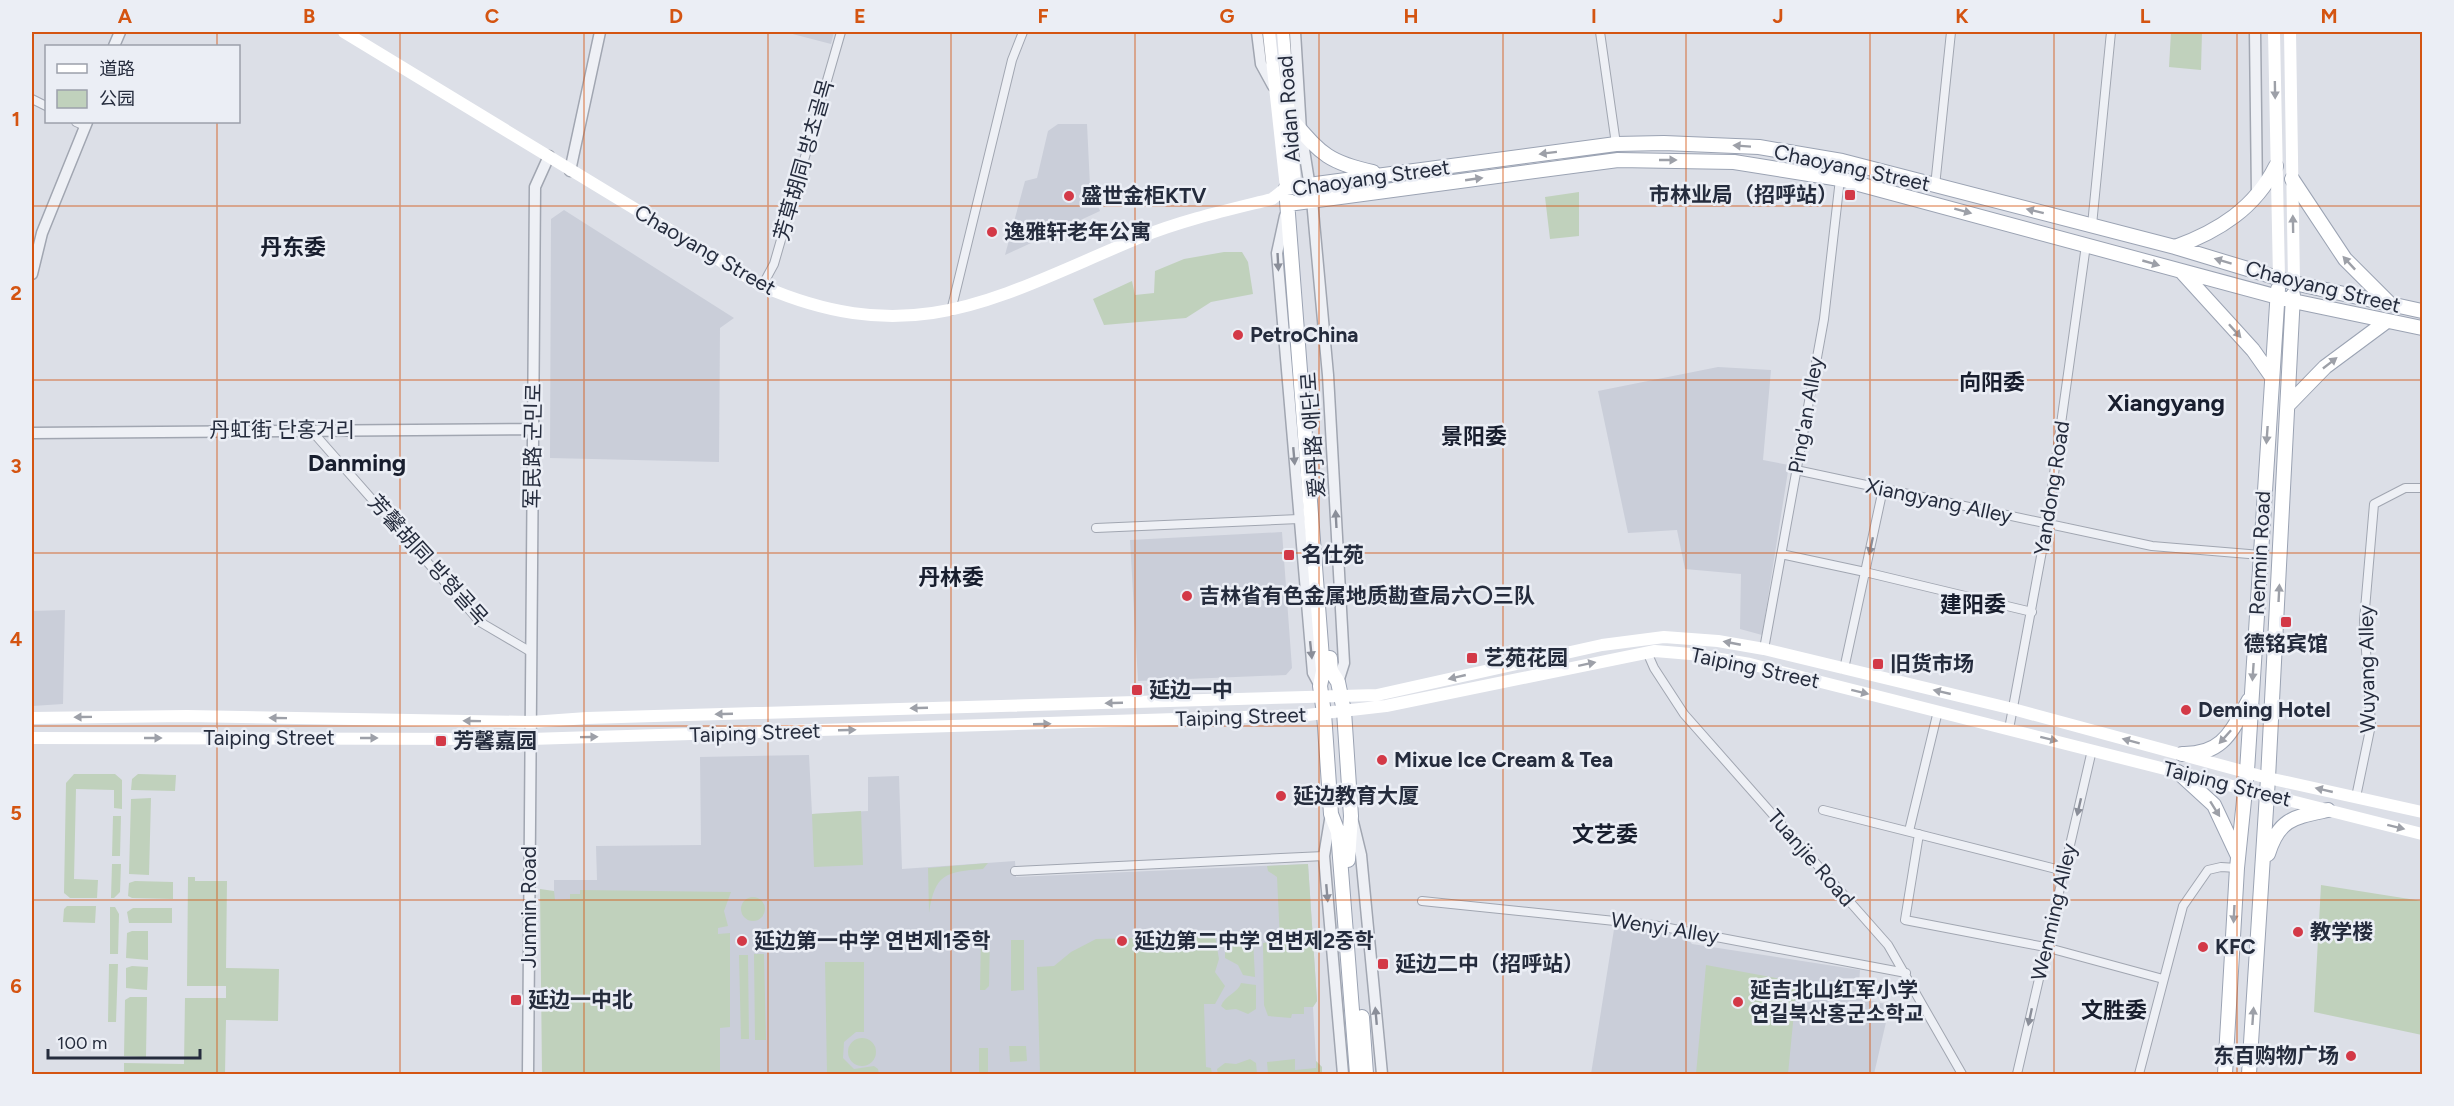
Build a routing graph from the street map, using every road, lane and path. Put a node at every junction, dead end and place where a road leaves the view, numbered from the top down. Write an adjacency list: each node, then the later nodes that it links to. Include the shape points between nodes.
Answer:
1 (344, 32): 20 (main road, Chaoyang Street)
2 (600, 32): 22 (street)
3 (841, 32): 40 (street, 芳草胡同 방초골목, via 774,264)
4 (1023, 32): 44 (street, via 1012,60)
5 (1257, 32): 15 (street, Aidan Road, via 1261,64)
6 (1269, 32): 15 (main road, Aidan Road)
7 (1283, 32): 16 (main road, Aidan Road)
8 (1295, 32): 18 (street, Aidan Road)
9 (1600, 32): 19 (street)
10 (1951, 32): 27 (street)
11 (2111, 32): 33 (street)
12 (2255, 32): 29 (street)
13 (2274, 32): 21 (main road, Renmin Road, one-way to 21)
14 (2290, 32): 24 (main road, Renmin Road)
15 (1273, 86): 28 (main road, 爱丹路 애단로)
16 (1290, 118): 18 (main road); 28 (main road, Aidan Road)
17 (83, 123): 37 (street, via 42,233)
18 (1301, 131): 23 (main road, via 1335,162); 26 (street, Aidan Road)
19 (1616, 144): 23 (main road, Chaoyang Street, one-way to 23); 27 (main road, Chaoyang Street, one-way to 19, via 1842,160 1759,147)
20 (549, 156): 22 (main road, Chaoyang Street); 50 (street, 军民路 군민로, via 536,187)
21 (2276, 166): 29 (main road); 38 (main road, Renmin Road)
22 (570, 171): 40 (main road, Chaoyang Street)
23 (1383, 174): 26 (main road, Chaoyang Street)
24 (2292, 178): 39 (main road, Renmin Road, one-way to 24); 43 (main road, one-way to 24, via 2345,259)
25 (1840, 179): 31 (main road, Chaoyang Street, one-way to 25, via 1618,160 1734,162); 34 (main road, Chaoyang Street, one-way to 34); 53 (street, Ping'an Alley, via 1824,319)
26 (1310, 183): 28 (main road, Chaoyang Street); 31 (street, Aidan Road)
27 (1935, 186): 33 (main road, Chaoyang Street, one-way to 27)
28 (1290, 187): 30 (main road, Chaoyang Street); 32 (main road, 爱丹路 애단로)
29 (2257, 196): 35 (main road, via 2221,227)
30 (1272, 199): 32 (main road, Chaoyang Street); 44 (main road, Chaoyang Street, via 1163,229 1022,289)
31 (1312, 200): 32 (main road, Chaoyang Street); 67 (street, 爱丹路 애단로, one-way to 31, via 1344,652 1328,375)
32 (1292, 203): 56 (street, 爱丹路 애단로, one-way to 56, via 1277,253); 67 (main road, 爱丹路 애단로, via 1330,671); 68 (main road, 爱丹路 애단로, via 1323,671)
33 (2092, 225): 35 (main road, Chaoyang Street)
34 (2086, 245): 36 (main road, Chaoyang Street, one-way to 36); 57 (street, Yandong Road)
35 (2175, 247): 38 (main road, Chaoyang Street, one-way to 35)
36 (2182, 272): 41 (main road, Chaoyang Street); 48 (main road, one-way to 48, via 2253,350)
37 (32, 274)
38 (2279, 278): 39 (main road, Chaoyang Street); 41 (main road, Renmin Road)
39 (2294, 283): 42 (main road, Renmin Road); 43 (main road, Chaoyang Street)
40 (762, 286): 44 (main road, Chaoyang Street, via 796,301 852,313 902,316)
41 (2278, 297): 42 (main road, Chaoyang Street); 48 (main road, Renmin Road)
42 (2293, 301): 46 (main road, Chaoyang Street); 49 (main road, Renmin Road)
43 (2391, 304): 45 (main road, Chaoyang Street)
44 (951, 311)
45 (2422, 311)
46 (2387, 321): 47 (main road, Chaoyang Street); 49 (main road, one-way to 46, via 2325,367)
47 (2422, 328)
48 (2272, 377): 60 (main road, Renmin Road, one-way to 60)
49 (2289, 404): 85 (main road, Renmin Road, one-way to 49)
50 (533, 429): 51 (street, 丹虹街 단홍거리); 64 (street, 军民路 군민로)
51 (311, 430): 52 (street, 丹虹街 단홍거리); 64 (street, 芳馨胡同 방형골목, via 480,622)
52 (32, 433)
53 (1796, 470): 55 (street, Xiangyang Alley); 59 (street, Ping'an Alley)
54 (2422, 488): 88 (street, Wuyang Alley, via 2404,488 2374,504 2364,621 2371,725)
55 (1883, 489): 57 (street, Xiangyang Alley); 61 (street, one-way to 61)
56 (1299, 519): 58 (street); 68 (street, 爱丹路 애단로, one-way to 68, via 1313,673)
57 (2048, 524): 60 (street, Xiangyang Alley, via 2152,546); 62 (street, Yandong Road)
58 (1096, 528)
59 (1781, 554): 61 (street); 63 (street, Ping'an Alley)
60 (2261, 555): 69 (main road, Renmin Road, one-way to 69)
61 (1865, 572): 62 (street); 66 (street)
62 (2032, 612): 70 (street, Yandong Road)
63 (1764, 649): 66 (main road, Taiping Street); 67 (main road, Taiping Street, one-way to 67, via 1718,640 1646,637 1377,695)
64 (531, 651): 75 (street, 军民路 군민로)
65 (1647, 652): 71 (main road, Taiping Street, one-way to 65, via 1386,706); 72 (main road, Taiping Street, one-way to 72, via 1727,659); 104 (street, Tuanjie Road, via 1684,714 1888,945)
66 (1844, 669): 70 (main road, Taiping Street, one-way to 66)
67 (1339, 688): 68 (main road, Taiping Street); 71 (main road, 爱丹路 애단로)
68 (1321, 691): 73 (main road, 爱丹路 애단로); 75 (main road, Taiping Street, one-way to 75)
69 (2251, 695): 82 (main road, one-way to 82, via 2223,742 2199,755); 83 (main road, Renmin Road)
70 (2013, 709): 76 (street, Yandong Road); 82 (main road, Taiping Street, one-way to 70)
71 (1344, 711): 73 (main road, Taiping Street); 80 (main road, 爱丹路 애단로)
72 (1938, 711): 76 (main road, Taiping Street); 94 (street)
73 (1324, 712): 78 (main road, Taiping Street, one-way to 73, via 1279,717); 81 (main road, 爱丹路 애단로)
74 (32, 718): 75 (main road, Taiping Street, one-way to 74, via 187,716)
75 (531, 722): 78 (street, 军民路 군민로)
76 (2009, 729): 79 (main road, Taiping Street, one-way to 79)
77 (32, 738): 78 (main road, Taiping Street, one-way to 78)
78 (530, 739): 106 (street, Junmin Road)
79 (2092, 750): 84 (main road, Taiping Street); 101 (street, Wenming Alley, one-way to 101)
80 (1346, 752): 81 (main road); 93 (main road, 爱丹路 애단로)
81 (1327, 753): 92 (main road, 爱丹路 애단로)
82 (2182, 754): 83 (main road, Taiping Street)
83 (2247, 771): 85 (main road, Taiping Street); 86 (main road, Renmin Road)
84 (2178, 772): 86 (main road, Taiping Street); 98 (main road, one-way to 98, via 2214,805)
85 (2268, 778): 87 (main road, Renmin Road); 88 (main road, Taiping Street, one-way to 85)
86 (2244, 789): 87 (main road, Taiping Street); 98 (main road, Renmin Road)
87 (2267, 794): 90 (main road, Taiping Street); 99 (main road, Renmin Road)
88 (2356, 797): 91 (main road, Taiping Street)
89 (1823, 810): 94 (street)
90 (2328, 810): 96 (main road, Taiping Street, one-way to 96); 99 (main road, via 2297,816 2284,824 2271,842)
91 (2422, 812)
92 (1331, 814): 97 (street); 108 (main road, via 1338,832)
93 (1351, 816): 109 (main road, via 1347,854); 110 (street, one-way to 93, via 1362,855)
94 (1909, 831): 95 (street)
95 (1919, 834): 101 (street); 103 (street, via 1905,920)
96 (2422, 834)
97 (1324, 856): 100 (street); 107 (street, one-way to 107)
98 (2237, 862): 105 (street, via 2208,870 2196,885 2183,906); 114 (main road, Renmin Road, one-way to 114)
99 (2263, 870): 115 (main road, Renmin Road, one-way to 99)
100 (1015, 871)
101 (2064, 871): 103 (street, Wenming Alley)
102 (1422, 901): 104 (street, Wenyi Alley, via 1653,925)
103 (2045, 947): 105 (street); 112 (street, Wenming Alley, one-way to 112)
104 (1906, 973): 111 (street, Tuanjie Road)
105 (2163, 979): 113 (street)
106 (528, 1074)
107 (1343, 1074)
108 (1357, 1074)
109 (1366, 1074)
110 (1382, 1074)
111 (1962, 1074)
112 (2018, 1074)
113 (2139, 1074)
114 (2225, 1074)
115 (2249, 1074)

